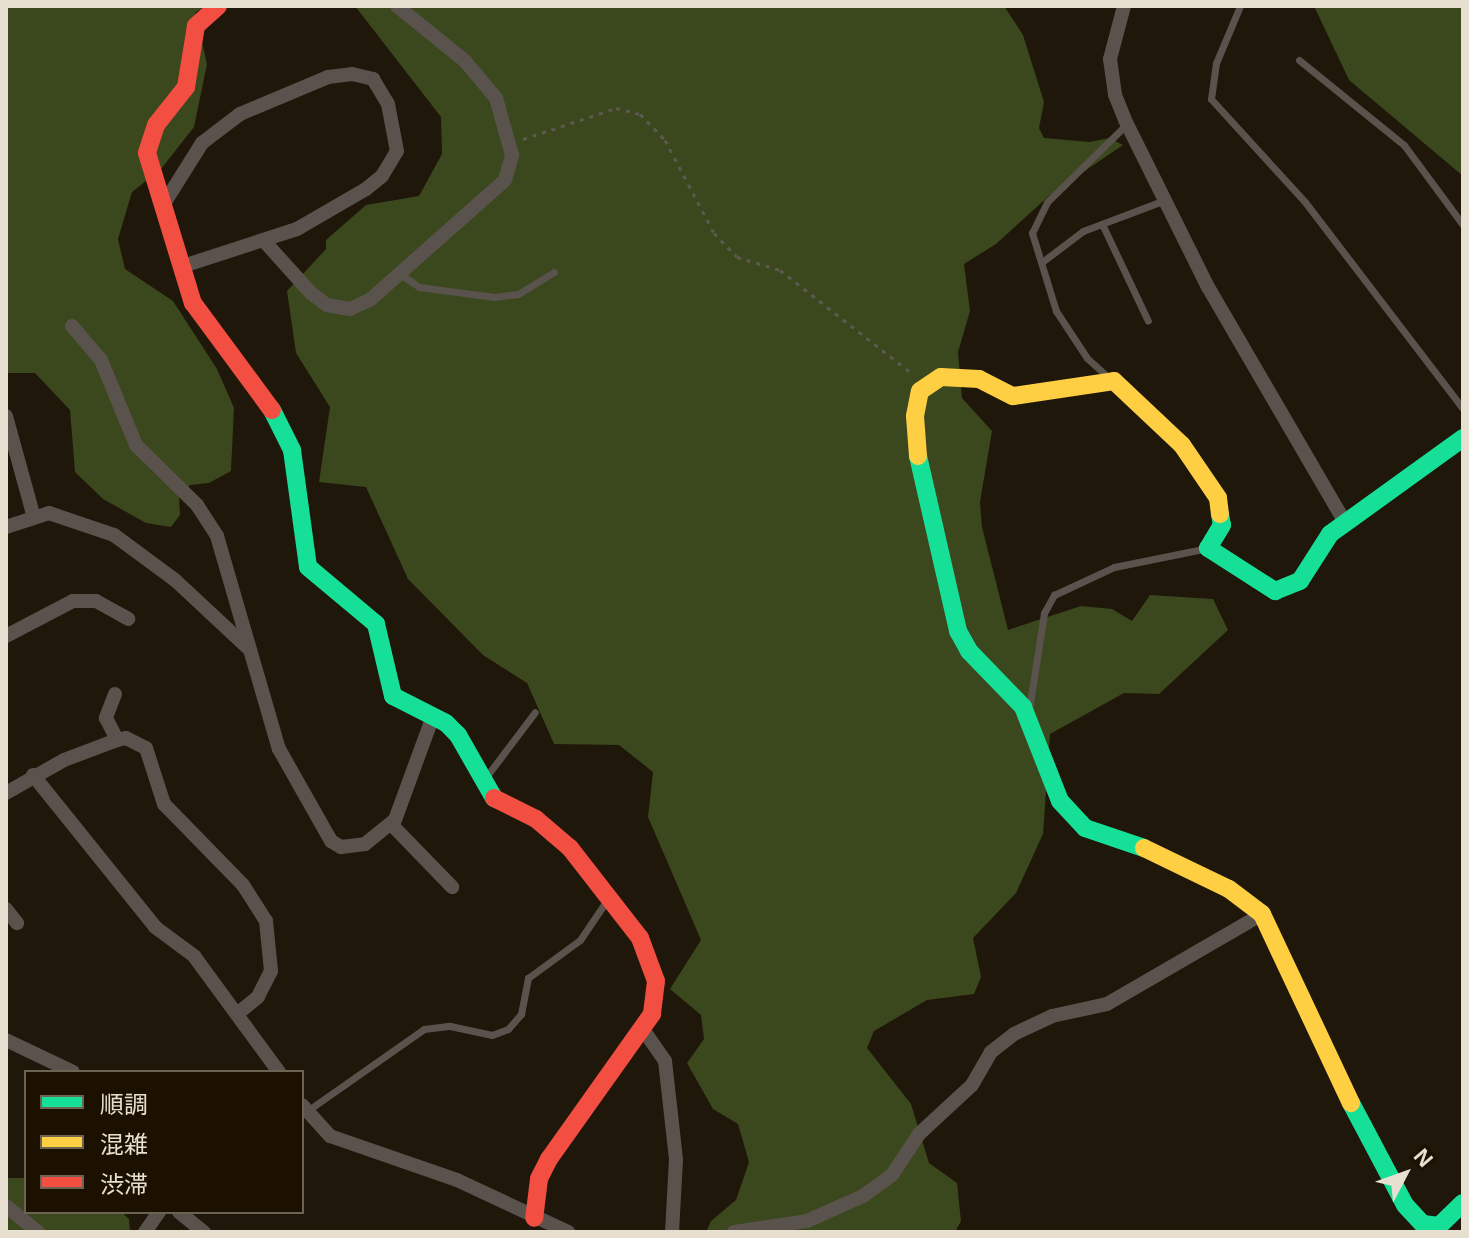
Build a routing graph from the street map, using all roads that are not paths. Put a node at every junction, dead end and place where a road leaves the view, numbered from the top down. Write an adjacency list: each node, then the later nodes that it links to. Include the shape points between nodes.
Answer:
1 (218, 6): 8 (street, via 196,26 186,87 149,139 151,169)
2 (397, 6): 15 (street, via 482,78 496,98 512,162 505,180)
3 (1124, 6): 6 (street, via 1110,59 1115,95)
4 (1240, 6): 19 (lane, via 1216,63 1211,99 1305,202)
5 (1299, 60): 10 (lane, via 1404,145)
6 (1127, 124): 7 (street); 12 (lane, via 1035,218 1032,233)
7 (1165, 200): 9 (lane); 23 (street, via 1208,287)
8 (165, 202): 11 (street, via 197,149 226,122 328,77 352,74 373,79 394,124 392,162 353,198); 13 (street)
9 (1102, 224): 12 (lane, via 1055,248); 16 (lane)
10 (1463, 225)
11 (265, 242): 13 (street); 15 (street, via 300,284 337,308 371,299)
12 (1042, 262): 18 (lane, via 1069,334)
13 (183, 266): 31 (street, via 200,317 283,425 292,450 308,567 376,624 393,696)
14 (554, 272): 15 (lane, via 518,294 484,297 419,287)
15 (400, 274)
16 (1148, 321)
17 (72, 326): 28 (street, via 101,360 136,445 197,505 217,536)
18 (1114, 381): 25 (street, via 1182,445 1218,498 1222,525); 32 (street, via 1013,396 968,376 941,377 917,397 914,434 958,631 969,651 1014,694)
19 (1463, 409)
20 (6, 416): 22 (street)
21 (1463, 438): 23 (street)
22 (33, 514): 24 (street); 28 (street, via 63,515 114,535 175,580)
23 (1345, 522): 25 (street, via 1330,534 1300,581 1284,591 1266,586 1235,560)
24 (6, 527)
25 (1208, 548): 32 (lane, via 1114,567 1054,595 1044,613)
26 (128, 619): 27 (street, via 96,601 73,601)
27 (6, 636)
28 (248, 649): 37 (street, via 279,749 331,841 352,848)
29 (115, 694): 33 (street, via 106,718)
30 (535, 712): 35 (lane)
31 (433, 716): 35 (street, via 458,735); 37 (street)
32 (1027, 716): 41 (street, via 1051,786 1085,828 1165,856 1229,889)
33 (117, 740): 34 (street); 43 (street, via 126,738 146,748 164,804 243,885 266,921 271,971 258,997)
34 (33, 775): 36 (street); 43 (street, via 155,927 194,956)
35 (480, 784): 39 (street, via 490,796 555,833)
36 (6, 793)
37 (391, 824): 38 (street)
38 (452, 887)
39 (607, 900): 44 (street, via 649,956 656,1001); 48 (lane, via 580,940 528,978 521,1014 508,1029 492,1035 450,1026 424,1029)
40 (6, 909): 42 (street)
41 (1262, 914): 49 (street, via 1373,1150 1405,1205 1423,1224 1439,1226); 59 (street, via 1107,1004 1052,1016 1014,1034 991,1052 972,1085 919,1134 892,1175 863,1196 807,1221)
42 (17, 923)
43 (237, 1014): 47 (street)
44 (642, 1028): 53 (street, via 549,1159 539,1179); 58 (street, via 665,1061 676,1159)
45 (6, 1040): 46 (street)
46 (69, 1070)
47 (278, 1070)
48 (304, 1108): 53 (street, via 330,1136 457,1180)
49 (1463, 1203)
50 (6, 1206): 54 (street)
51 (158, 1214): 55 (street)
52 (182, 1214): 56 (street)
53 (534, 1218): 57 (street)
54 (38, 1232)
55 (145, 1232)
56 (204, 1232)
57 (568, 1232)
58 (672, 1232)
59 (734, 1232)

